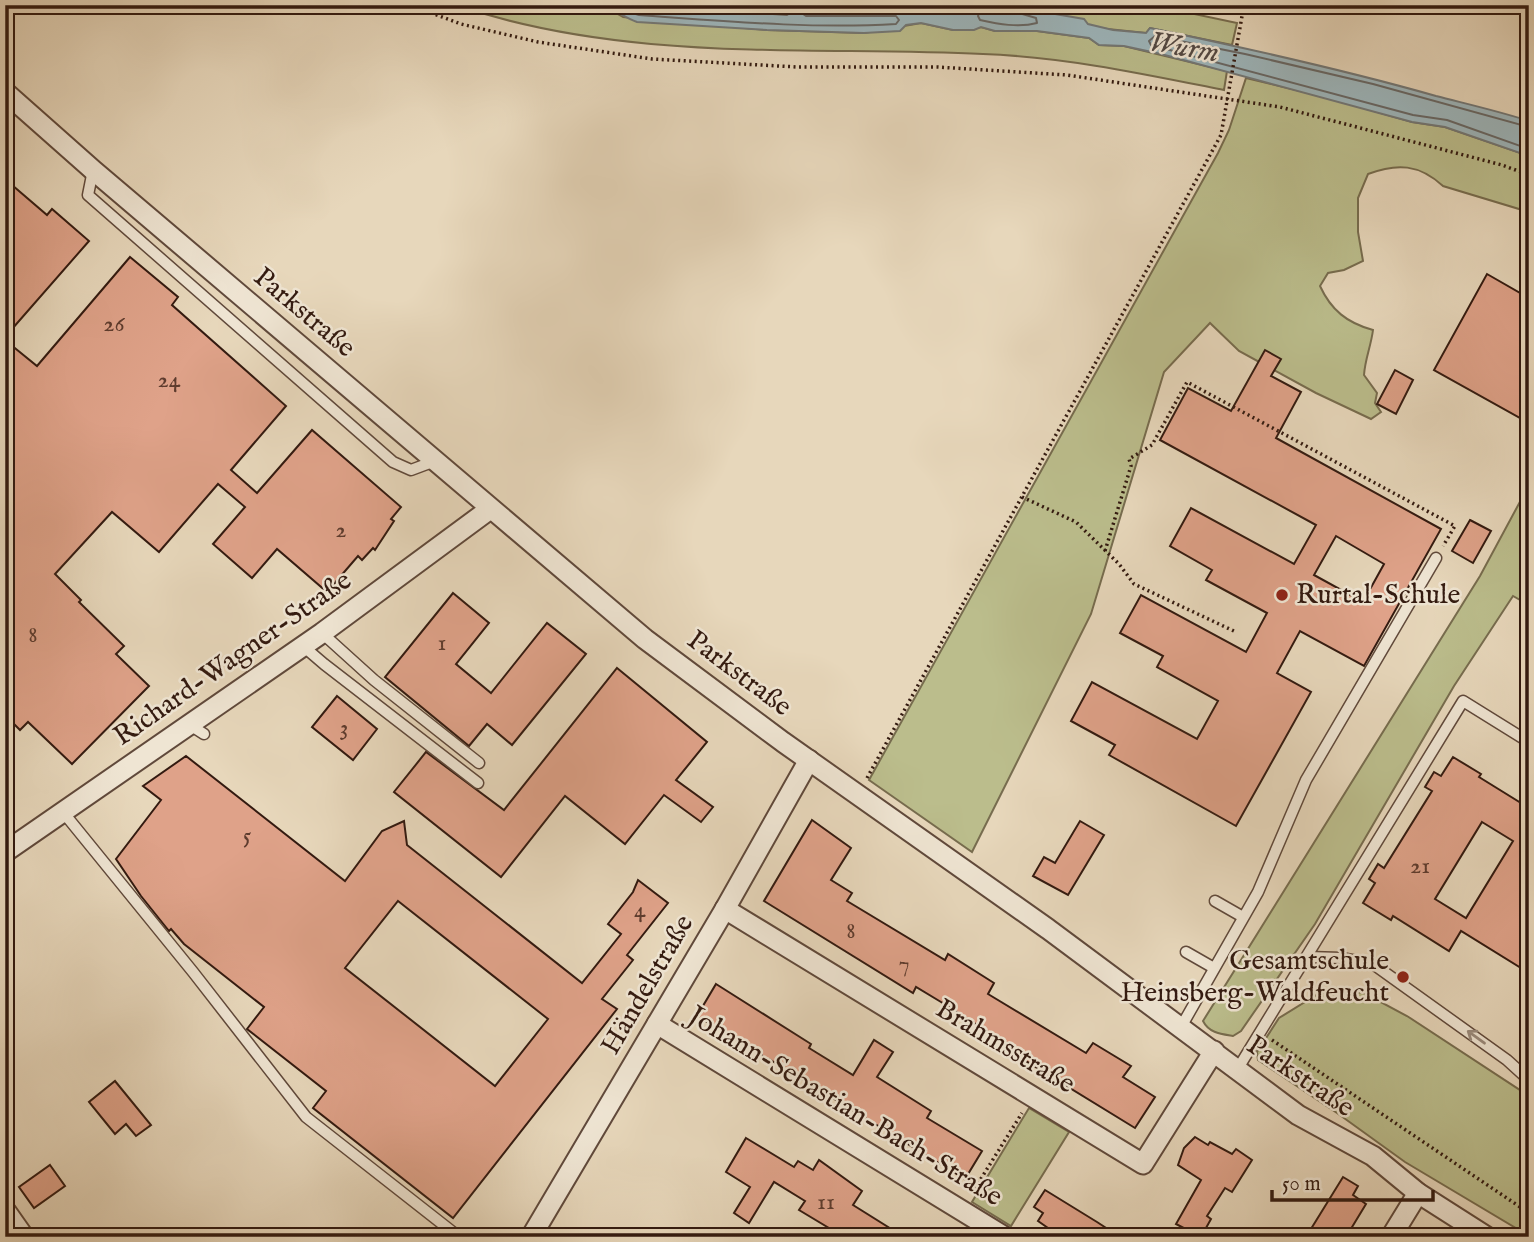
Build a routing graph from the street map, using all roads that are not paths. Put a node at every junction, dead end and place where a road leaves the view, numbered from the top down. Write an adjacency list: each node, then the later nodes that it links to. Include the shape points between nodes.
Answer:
1 (5, 92): 2 (street, Parkstraße)
2 (93, 170): 3 (street, Parkstraße); 3 (lane, via 88,195 393,462 411,470)
3 (435, 461): 4 (street, Parkstraße)
4 (490, 509): 6 (street, Richard-Wagner-Straße); 9 (street, Parkstraße, via 645,639)
5 (1436, 558): 16 (lane, via 1306,780)
6 (322, 633): 7 (street, Richard-Wagner-Straße); 10 (lane, via 373,680)
7 (303, 646): 11 (lane); 12 (street, Richard-Wagner-Straße, via 197,729)
8 (1529, 742): 18 (lane, via 1463,701)
9 (809, 760): 15 (street, Händelstraße); 21 (street, Parkstraße)
10 (479, 763)
11 (478, 783)
12 (63, 812): 13 (street, Richard-Wagner-Straße); 28 (lane, via 306,1117)
13 (5, 852)
14 (1215, 901): 16 (lane)
15 (725, 909): 20 (street, Händelstraße); 22 (street, Brahmsstraße, via 1143,1164)
16 (1243, 917): 19 (lane)
17 (1186, 952): 19 (lane)
18 (1308, 957): 23 (lane); 24 (lane, one-way to 18, via 1373,964)
19 (1214, 968): 21 (lane)
20 (657, 1024): 29 (street, Händelstraße); 30 (street, Johann-Sebastian-Bach-Straße)
21 (1181, 1027): 22 (street, Parkstraße)
22 (1214, 1052): 23 (street, Parkstraße)
23 (1237, 1070): 25 (street, Parkstraße, via 1298,1115 1373,1156)
24 (1529, 1080)
25 (1418, 1193): 31 (street); 32 (street, Parkstraße)
26 (5, 1210): 27 (street)
27 (24, 1237)
28 (459, 1237)
29 (531, 1237)
30 (1005, 1237)
31 (1391, 1237)
32 (1487, 1237)

